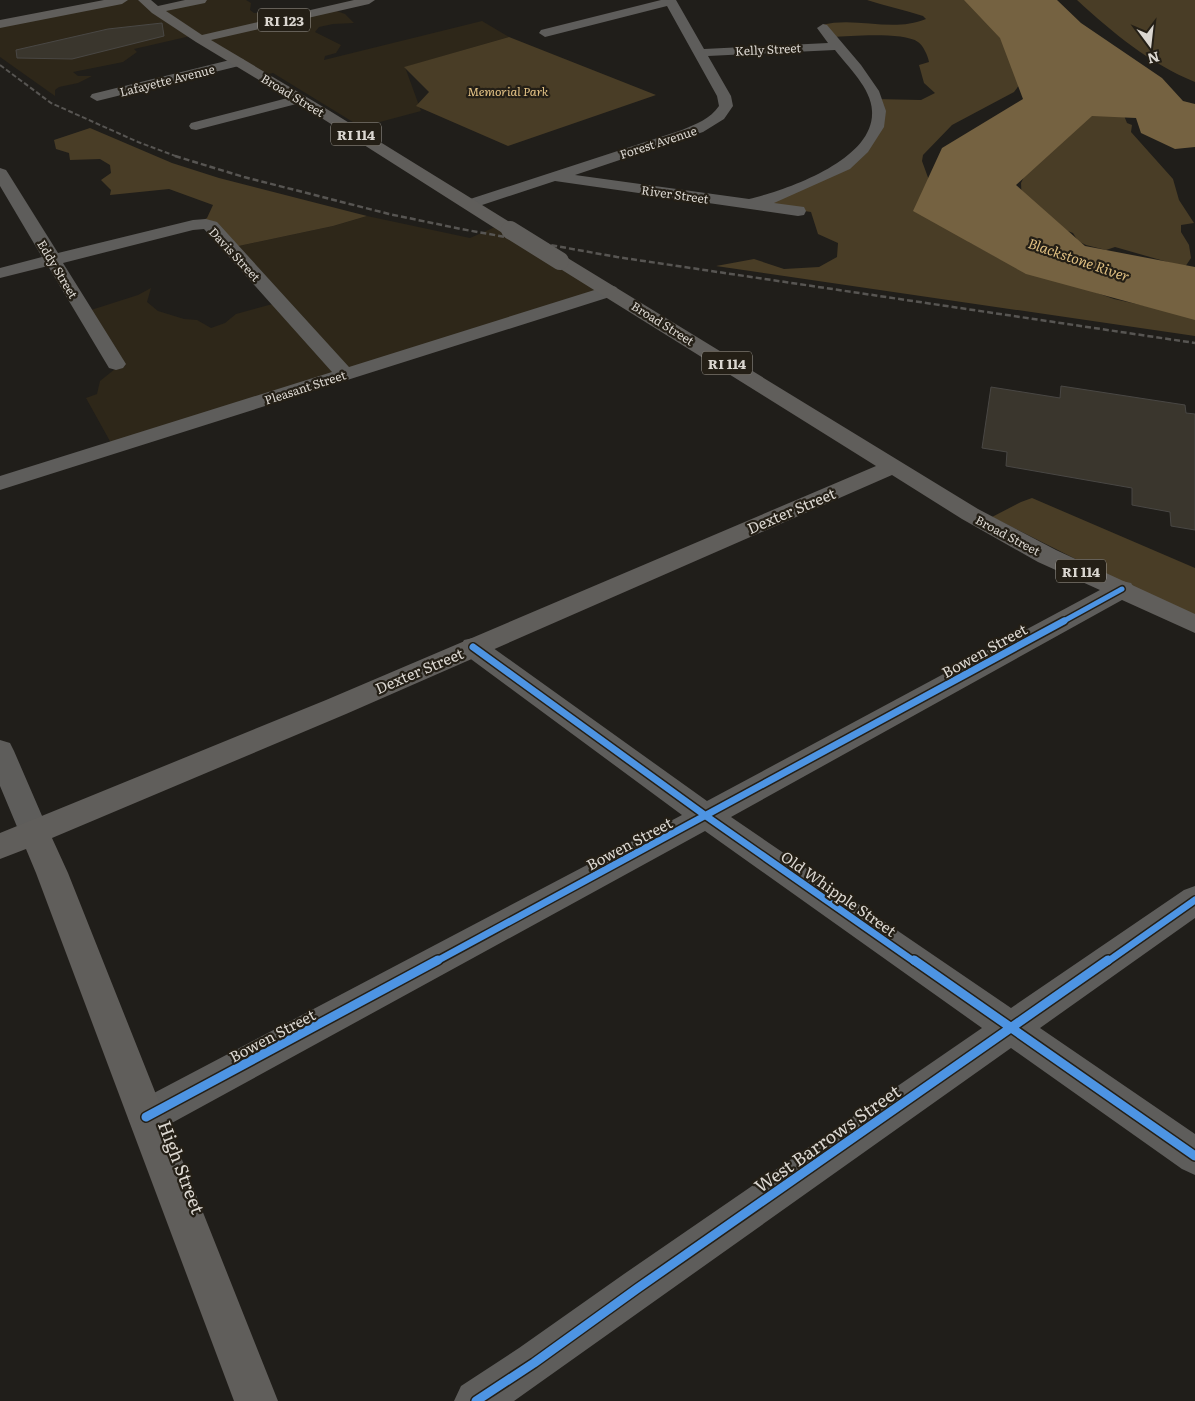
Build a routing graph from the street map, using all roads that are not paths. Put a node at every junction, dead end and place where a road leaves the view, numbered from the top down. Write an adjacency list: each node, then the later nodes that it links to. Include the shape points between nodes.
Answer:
1 (122, 0): 7 (main road)
2 (144, 0): 6 (main road, Broad Street / RI 114)
3 (201, 0): 6 (main road)
4 (368, 0): 10 (main road, RI 123)
5 (671, 0): 9 (street); 12 (street, Forest Avenue)
6 (156, 10): 10 (main road, Broad Street / RI 114)
7 (0, 24)
8 (823, 28): 11 (street)
9 (545, 33)
10 (200, 39): 13 (main road, Broad Street / RI 114)
11 (838, 46): 12 (street, Kelly Street); 20 (street, via 876,98 879,111 873,134 845,166 777,197)
12 (699, 53): 18 (street, Forest Avenue, via 726,102 716,118 687,133)
13 (238, 62): 14 (street, Lafayette Avenue); 15 (main road, Broad Street / RI 114)
14 (97, 98)
15 (299, 99): 16 (street); 19 (main road, Broad Street / RI 114)
16 (196, 126)
17 (0, 173): 22 (street, Eddy Street)
18 (552, 176): 19 (street, Forest Avenue); 20 (street, River Street)
19 (470, 204): 24 (main road, Broad Street / RI 114, bridge)
20 (750, 204): 21 (street, River Street)
21 (798, 211)
22 (52, 260): 23 (street, Davis Street); 25 (street, Eddy Street); 26 (street, Davis Street, via 193,224 206,224)
23 (0, 273)
24 (610, 291): 26 (street, Pleasant Street); 27 (main road, Broad Street / RI 114)
25 (116, 364)
26 (345, 374): 28 (street, Pleasant Street)
27 (892, 467): 29 (main road, Broad Street / RI 114, via 1047,556); 31 (main road, Dexter Street)
28 (0, 483)
29 (1122, 589): 30 (main road, Broad Street / RI 114); 33 (street, Bowen Street)
30 (1195, 624)
31 (473, 647): 33 (street, Old Whipple Street); 34 (main road, Dexter Street)
32 (0, 751): 34 (street, High Street)
33 (706, 816): 37 (street, Old Whipple Street); 38 (street, Bowen Street)
34 (34, 832): 35 (main road, Dexter Street); 38 (main road, High Street)
35 (0, 846)
36 (1195, 900): 37 (street, West Barrows Street)
37 (1011, 1028): 39 (street, Old Whipple Street); 41 (street, West Barrows Street)
38 (146, 1117): 40 (main road, High Street)
39 (1195, 1156)
40 (256, 1401)
41 (476, 1401)

